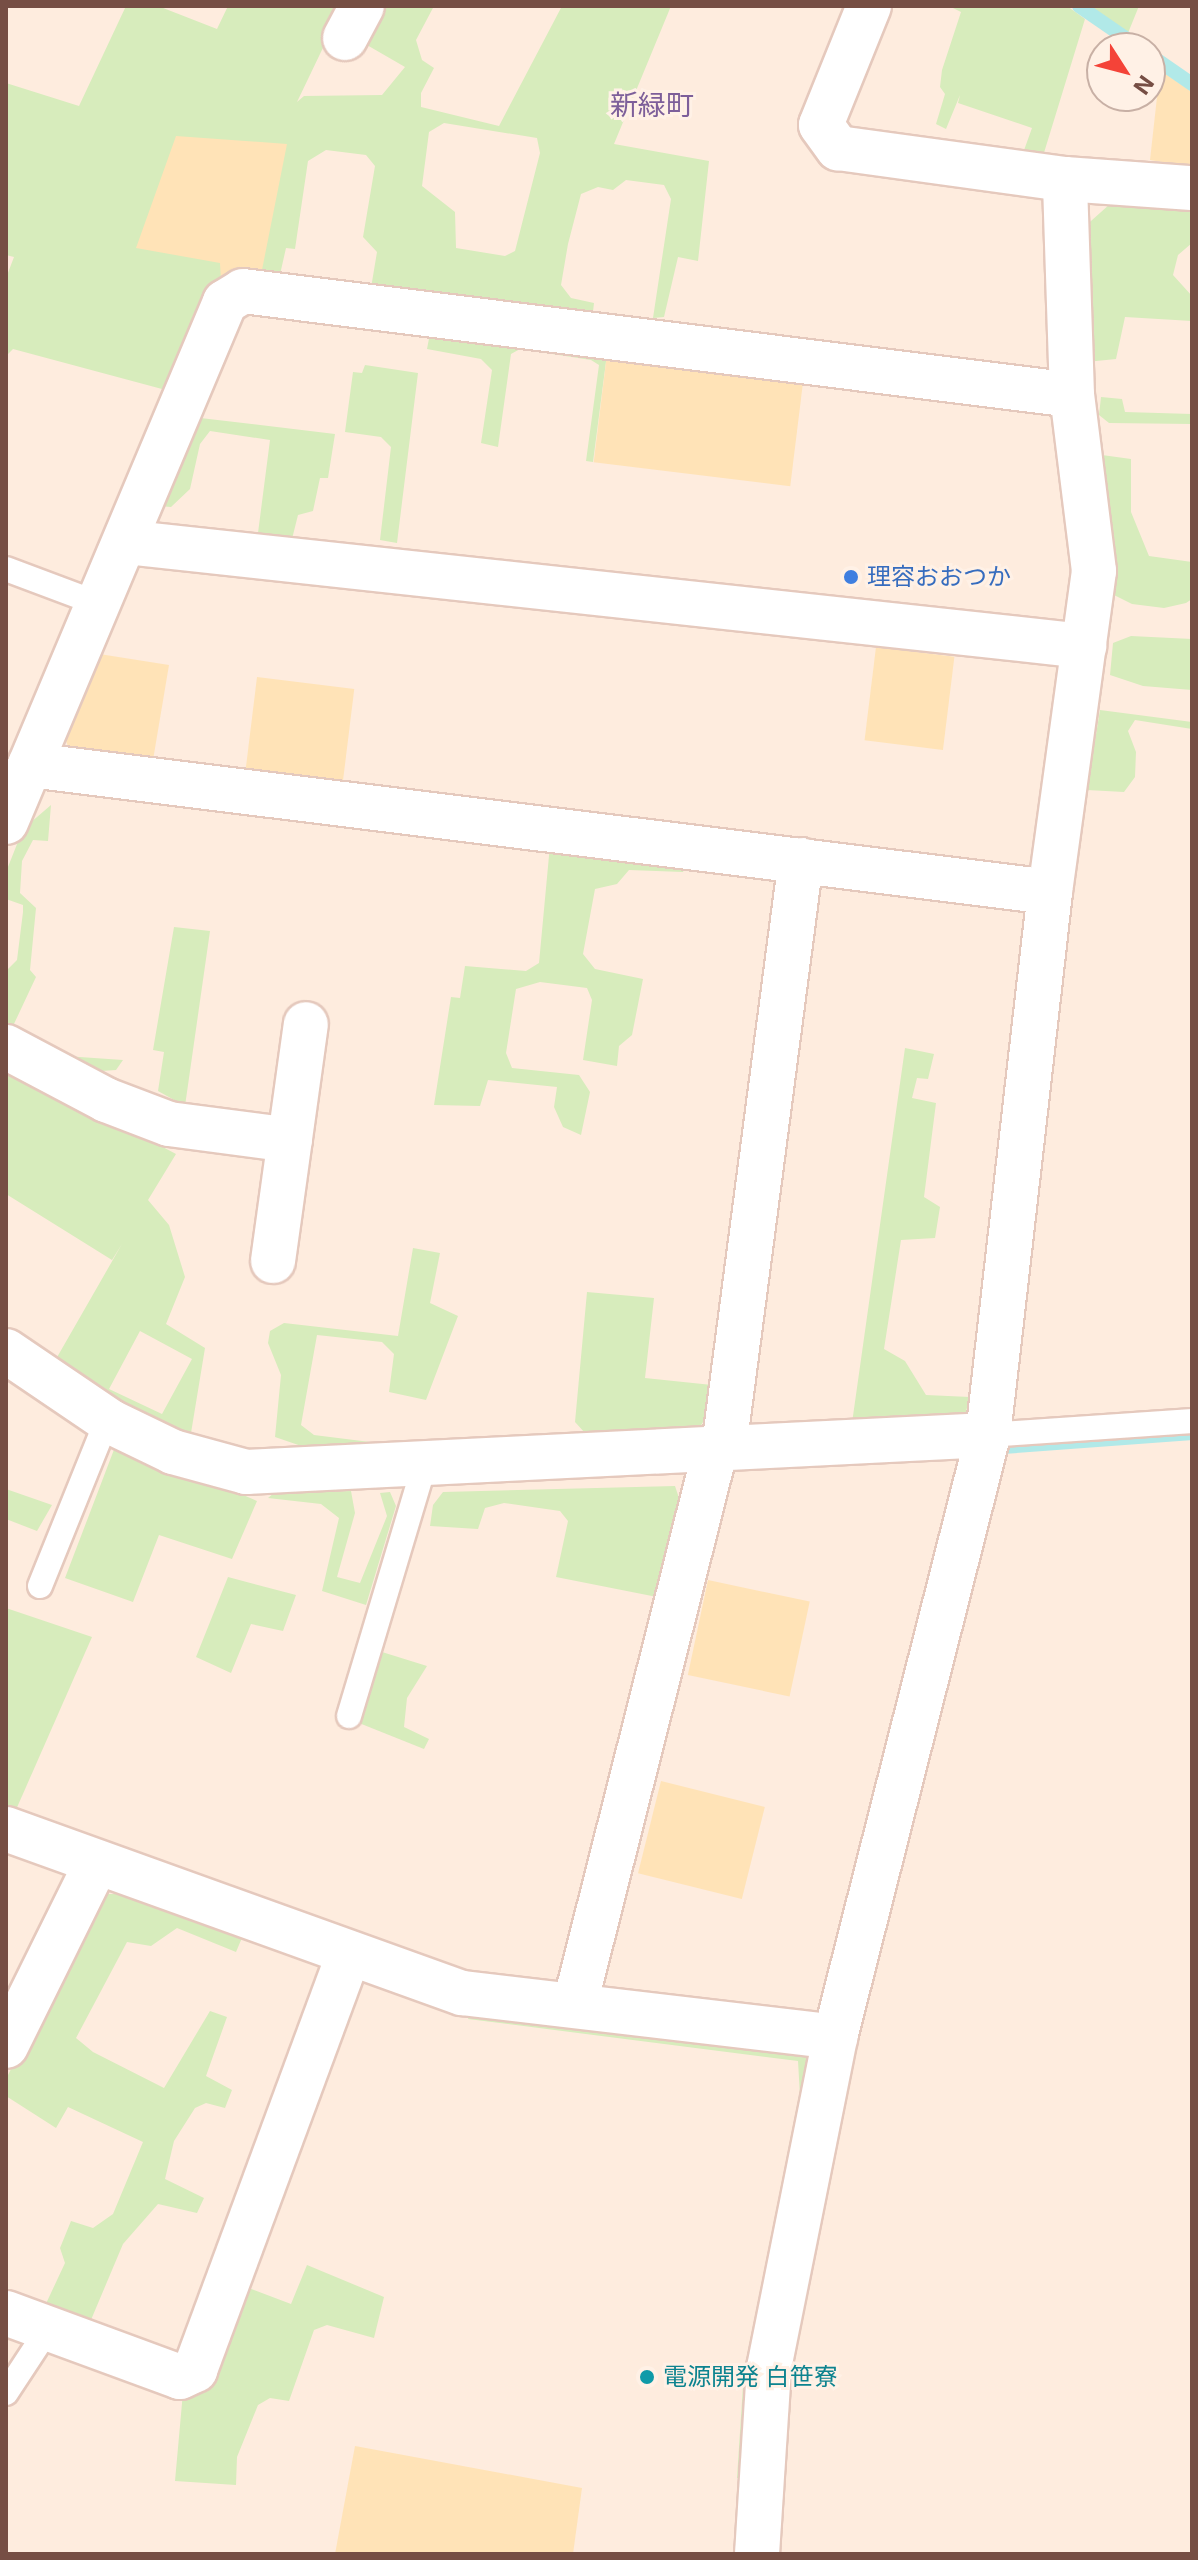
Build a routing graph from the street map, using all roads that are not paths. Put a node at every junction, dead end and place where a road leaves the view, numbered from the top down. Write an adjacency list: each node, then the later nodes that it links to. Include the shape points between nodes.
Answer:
1 (869, 6): 2 (street, via 821,125 838,148)
2 (1065, 179): 3 (street); 4 (street)
3 (1192, 188)
4 (1072, 395): 5 (street, via 243,291 225,302); 8 (street, via 1094,571)
5 (125, 542): 7 (street); 8 (street)
6 (6, 569): 7 (lane)
7 (99, 604): 9 (street)
8 (1084, 646): 12 (street)
9 (30, 765): 10 (street); 11 (street)
10 (6, 822)
11 (801, 860): 12 (street); 21 (street)
12 (1050, 892): 20 (street)
13 (306, 1024): 15 (street)
14 (6, 1047): 15 (street, via 106,1100 169,1124)
15 (290, 1140): 16 (street)
16 (273, 1261)
17 (6, 1351): 18 (street)
18 (107, 1420): 22 (street, via 173,1452 246,1472); 23 (lane)
19 (1192, 1421): 20 (lane)
20 (988, 1435): 21 (street); 29 (street)
21 (720, 1447): 22 (street); 28 (street)
22 (425, 1462): 24 (lane)
23 (40, 1586)
24 (349, 1716)
25 (6, 1829): 26 (street)
26 (97, 1862): 27 (street); 30 (street)
27 (349, 1954): 28 (street, via 462,1993); 32 (street, via 195,2370 180,2377)
28 (575, 2004): 29 (street)
29 (835, 2037): 34 (street, via 769,2368)
30 (6, 2046)
31 (6, 2313): 32 (street)
32 (48, 2329): 33 (lane)
33 (6, 2393)
34 (757, 2554)

